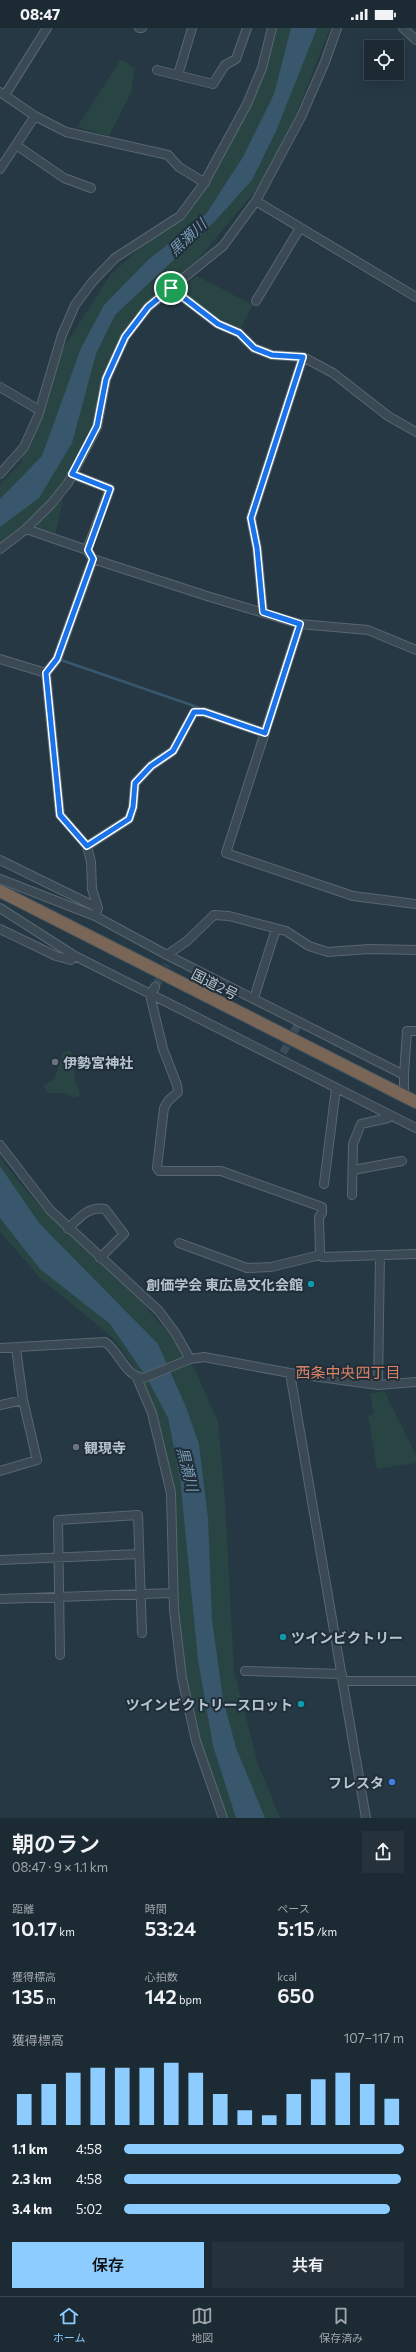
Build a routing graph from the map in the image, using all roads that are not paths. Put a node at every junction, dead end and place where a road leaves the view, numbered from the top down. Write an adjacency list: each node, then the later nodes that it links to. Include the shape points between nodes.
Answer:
1 (47, 28): 12 (street)
2 (139, 28): 3 (street)
3 (142, 28)
4 (192, 28): 11 (street)
5 (247, 28): 11 (street, via 236,59 225,65 213,84)
6 (272, 28): 16 (street, via 262,68 248,104)
7 (337, 28): 18 (street, via 301,117)
8 (403, 28): 9 (street)
9 (416, 40)
10 (157, 70): 11 (street)
11 (178, 75)
12 (3, 93): 13 (street)
13 (35, 116): 14 (street); 16 (street, via 66,132 168,156 179,167)
14 (16, 146): 15 (street); 17 (street, via 64,178)
15 (0, 169)
16 (205, 183): 25 (street, via 180,216 115,258 75,305 62,335)
17 (91, 188)
18 (256, 201): 19 (street); 20 (street, via 223,246)
19 (300, 228): 21 (street); 22 (street)
20 (171, 288): 23 (street, via 218,324 239,333 254,348 272,355); 28 (street, via 148,307 125,337 106,379 97,426)
21 (416, 297)
22 (256, 301)
23 (303, 357): 26 (street, via 333,373 388,416); 33 (street, via 251,518 257,548)
24 (0, 387): 25 (street)
25 (39, 410): 27 (street, via 24,447)
26 (416, 432)
27 (0, 474)
28 (72, 474): 29 (street, via 52,503); 31 (street, via 110,489)
29 (26, 529): 30 (street); 31 (street)
30 (0, 549)
31 (88, 550): 32 (street)
32 (93, 559): 33 (street); 37 (street, via 57,659)
33 (263, 612): 34 (street)
34 (300, 624): 35 (street, via 368,630); 38 (street)
35 (416, 650)
36 (0, 659): 37 (street)
37 (46, 673): 39 (street, via 60,815)
38 (265, 733): 39 (street, via 204,712 194,712 173,751 151,766 135,783 129,819); 43 (street, via 226,853 353,896)
39 (87, 846): 45 (street)
40 (0, 860): 45 (street)
41 (0, 879): 45 (street)
42 (0, 891): 57 (highway, 国道2号)
43 (416, 904)
44 (0, 908): 49 (street)
45 (96, 912): 50 (street)
46 (0, 929): 49 (street, via 56,956 71,960)
47 (276, 929): 48 (street, via 286,931 309,946 328,952 369,949); 50 (street, via 229,916 214,915); 53 (street)
48 (416, 950)
49 (75, 956): 52 (street)
50 (170, 956): 51 (street); 53 (street)
51 (168, 965)
52 (153, 990): 56 (street, via 282,1056); 69 (street, via 163,1049 178,1085 178,1092 164,1108 157,1168 164,1172 222,1171 322,1207 319,1217)
53 (254, 998): 55 (street, via 298,1024)
54 (416, 1031): 55 (street, via 407,1031)
55 (404, 1075): 57 (street)
56 (336, 1088): 60 (street); 64 (street)
57 (404, 1096): 58 (highway, 国道2号)
58 (416, 1102)
59 (388, 1118): 63 (street, via 361,1124 353,1144)
60 (416, 1128)
61 (0, 1145): 66 (street, via 45,1205)
62 (402, 1161): 63 (street)
63 (353, 1170): 65 (street)
64 (324, 1184)
65 (352, 1195)
66 (68, 1229): 71 (street); 71 (street, via 86,1212 98,1208 105,1209 124,1234)
67 (179, 1243): 69 (street, via 247,1268 271,1267)
68 (416, 1254): 70 (street)
69 (320, 1255): 70 (street)
70 (380, 1255): 78 (street)
71 (100, 1258): 74 (street, via 159,1311)
72 (0, 1348): 73 (street)
73 (16, 1348): 76 (street, via 96,1340 105,1342 114,1348 130,1373); 79 (street)
74 (190, 1359): 75 (street, via 217,1358); 76 (street)
75 (290, 1373): 78 (street); 92 (street)
76 (140, 1378): 85 (street, via 152,1413 172,1493)
77 (416, 1382): 78 (street)
78 (378, 1385)
79 (22, 1400): 80 (street); 81 (street, via 37,1460)
80 (0, 1405)
81 (0, 1471)
82 (139, 1554): 83 (street); 83 (street, via 138,1515 58,1520); 86 (street)
83 (59, 1558): 84 (street); 87 (street)
84 (0, 1560)
85 (173, 1593): 86 (street); 94 (street, via 182,1678 196,1740)
86 (141, 1594): 87 (street); 89 (street)
87 (59, 1596): 88 (street); 90 (street)
88 (0, 1599)
89 (142, 1633)
90 (60, 1655)
91 (245, 1671): 92 (street)
92 (342, 1677): 93 (street); 95 (street)
93 (416, 1681)
94 (223, 1818)
95 (366, 1818)

